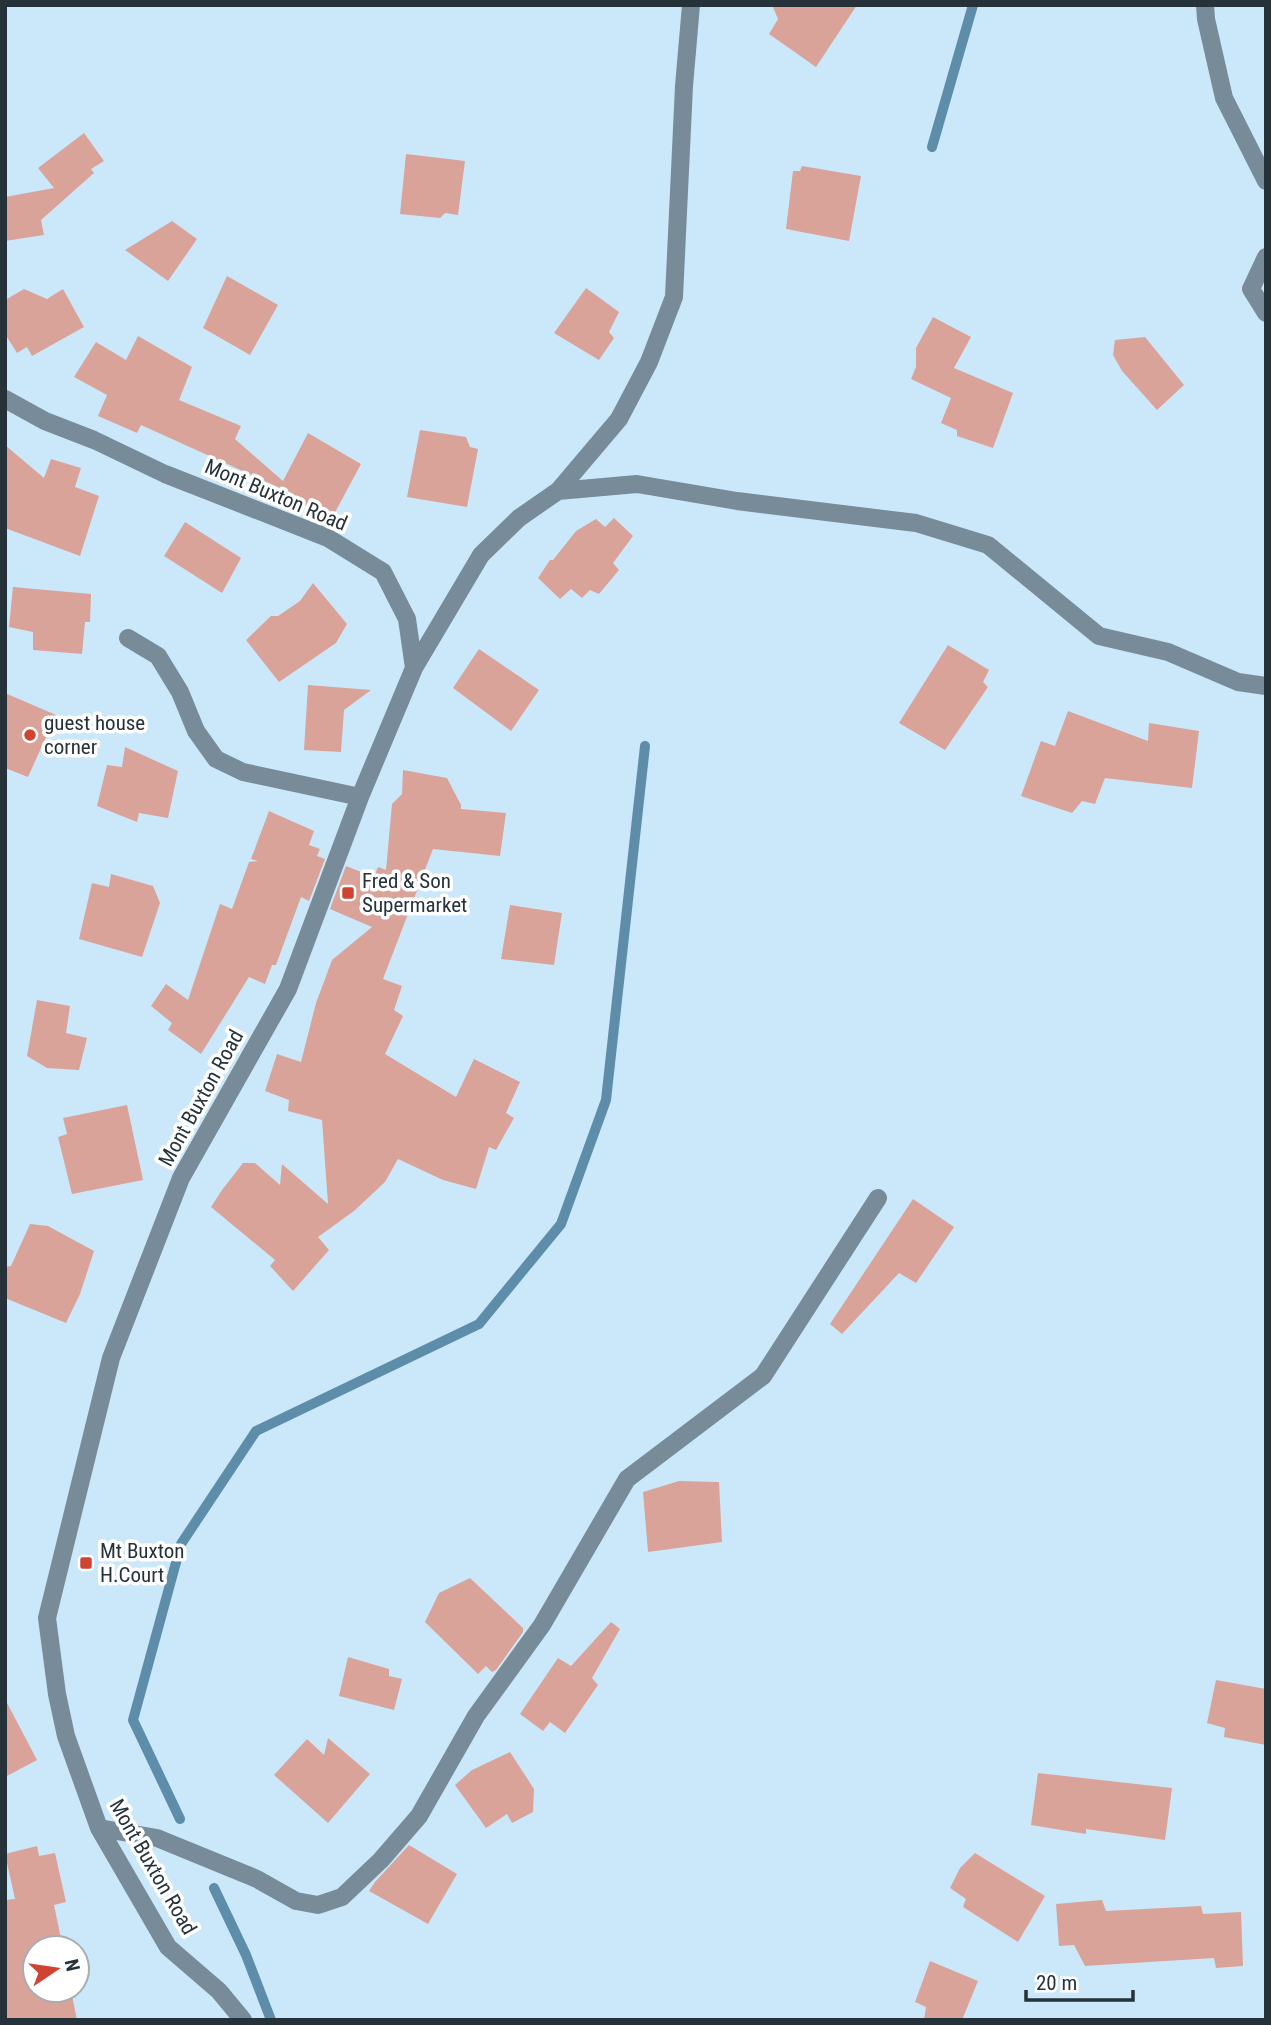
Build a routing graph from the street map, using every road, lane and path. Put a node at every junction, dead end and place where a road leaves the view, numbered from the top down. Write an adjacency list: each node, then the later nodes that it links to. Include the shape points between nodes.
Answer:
1 (691, 5): 7 (street, via 674,297 649,362 619,419)
2 (1205, 5): 3 (street, via 1224,98)
3 (1266, 181)
4 (1266, 257): 5 (street, via 1251,289)
5 (1266, 313)
6 (5, 399): 9 (street, Mont Buxton Road, via 165,474 328,538 383,572 407,619)
7 (558, 491): 9 (street, via 519,518 481,555); 10 (street, via 637,484 916,523 988,545 1099,636 1168,652 1238,682)
8 (128, 638): 11 (street, via 158,656 196,731 216,759 243,772)
9 (414, 668): 11 (street, Mont Buxton Road)
10 (1266, 686)
11 (360, 797): 13 (street, Mont Buxton Road, via 288,989 181,1178 111,1358 47,1618 66,1736)
12 (877, 1198): 13 (street, via 763,1376 627,1479 542,1625 476,1716 418,1816 342,1897 318,1905 296,1901 257,1879 157,1838)
13 (99, 1828): 14 (street, Mont Buxton Road, via 168,1947 219,1991)
14 (242, 2019)

